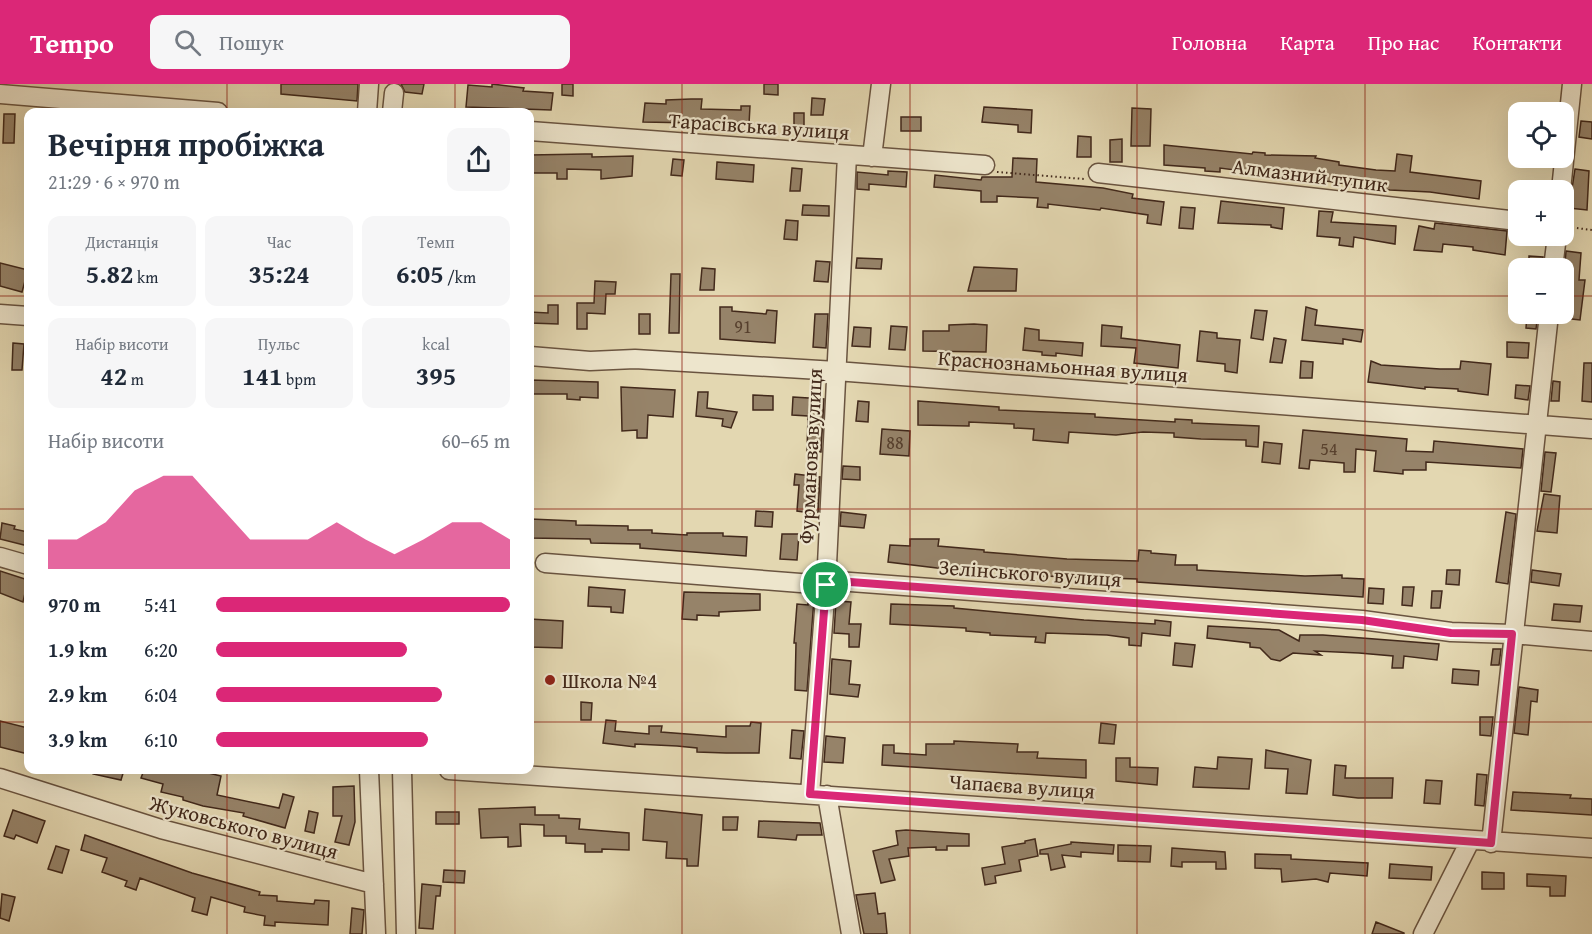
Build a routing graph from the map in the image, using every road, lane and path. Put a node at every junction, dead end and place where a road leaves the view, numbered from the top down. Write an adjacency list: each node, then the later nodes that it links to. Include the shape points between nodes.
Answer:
1 (369, 84): 7 (street)
2 (881, 84): 11 (street)
3 (1572, 84): 14 (street)
4 (394, 93): 8 (street)
5 (0, 94): 6 (street)
6 (170, 108)
7 (367, 108)
8 (392, 108)
9 (534, 130): 10 (street, Тарасівська вулиця)
10 (847, 155): 11 (street, Тарасівська вулиця); 22 (street, Фурманова вулиця)
11 (872, 157): 12 (street, Тарасівська вулиця)
12 (985, 165): 13 (path, via 996,172 1082,180)
13 (1098, 173): 15 (street, Алмазний тупик)
14 (1563, 180)
15 (1508, 220)
16 (1574, 228): 17 (path)
17 (1592, 230)
18 (0, 314): 19 (street)
19 (24, 316)
20 (1548, 324): 23 (street)
21 (534, 356): 22 (street, Краснознамьонная вулиця)
22 (836, 371): 23 (street, Краснознамьонная вулиця); 28 (street, Фурманова вулиця)
23 (1537, 425): 24 (street, Краснознамьонная вулиця); 29 (street)
24 (1592, 429)
25 (0, 557): 27 (street)
26 (545, 563): 28 (street, Зелінського вулиця)
27 (24, 564)
28 (826, 585): 29 (street, Зелінського вулиця, via 837,581 1362,620 1451,633); 35 (street, Фурманова вулиця)
29 (1512, 634): 30 (street, Зелінського вулиця); 37 (street)
30 (1592, 641)
31 (369, 774): 39 (street)
32 (402, 774): 41 (street)
33 (510, 774): 35 (street, Чапаєва вулиця)
34 (0, 778): 39 (street, Жуковського вулиця, via 161,829)
35 (819, 794): 36 (street, Чапаєва вулиця); 42 (street, Фурманова вулиця)
36 (1470, 841): 37 (street, Чапаєва вулиця); 43 (street)
37 (1491, 843): 38 (street, Чапаєва вулиця)
38 (1592, 848)
39 (374, 884): 40 (street)
40 (376, 934)
41 (406, 934)
42 (851, 934)
43 (1423, 934)

